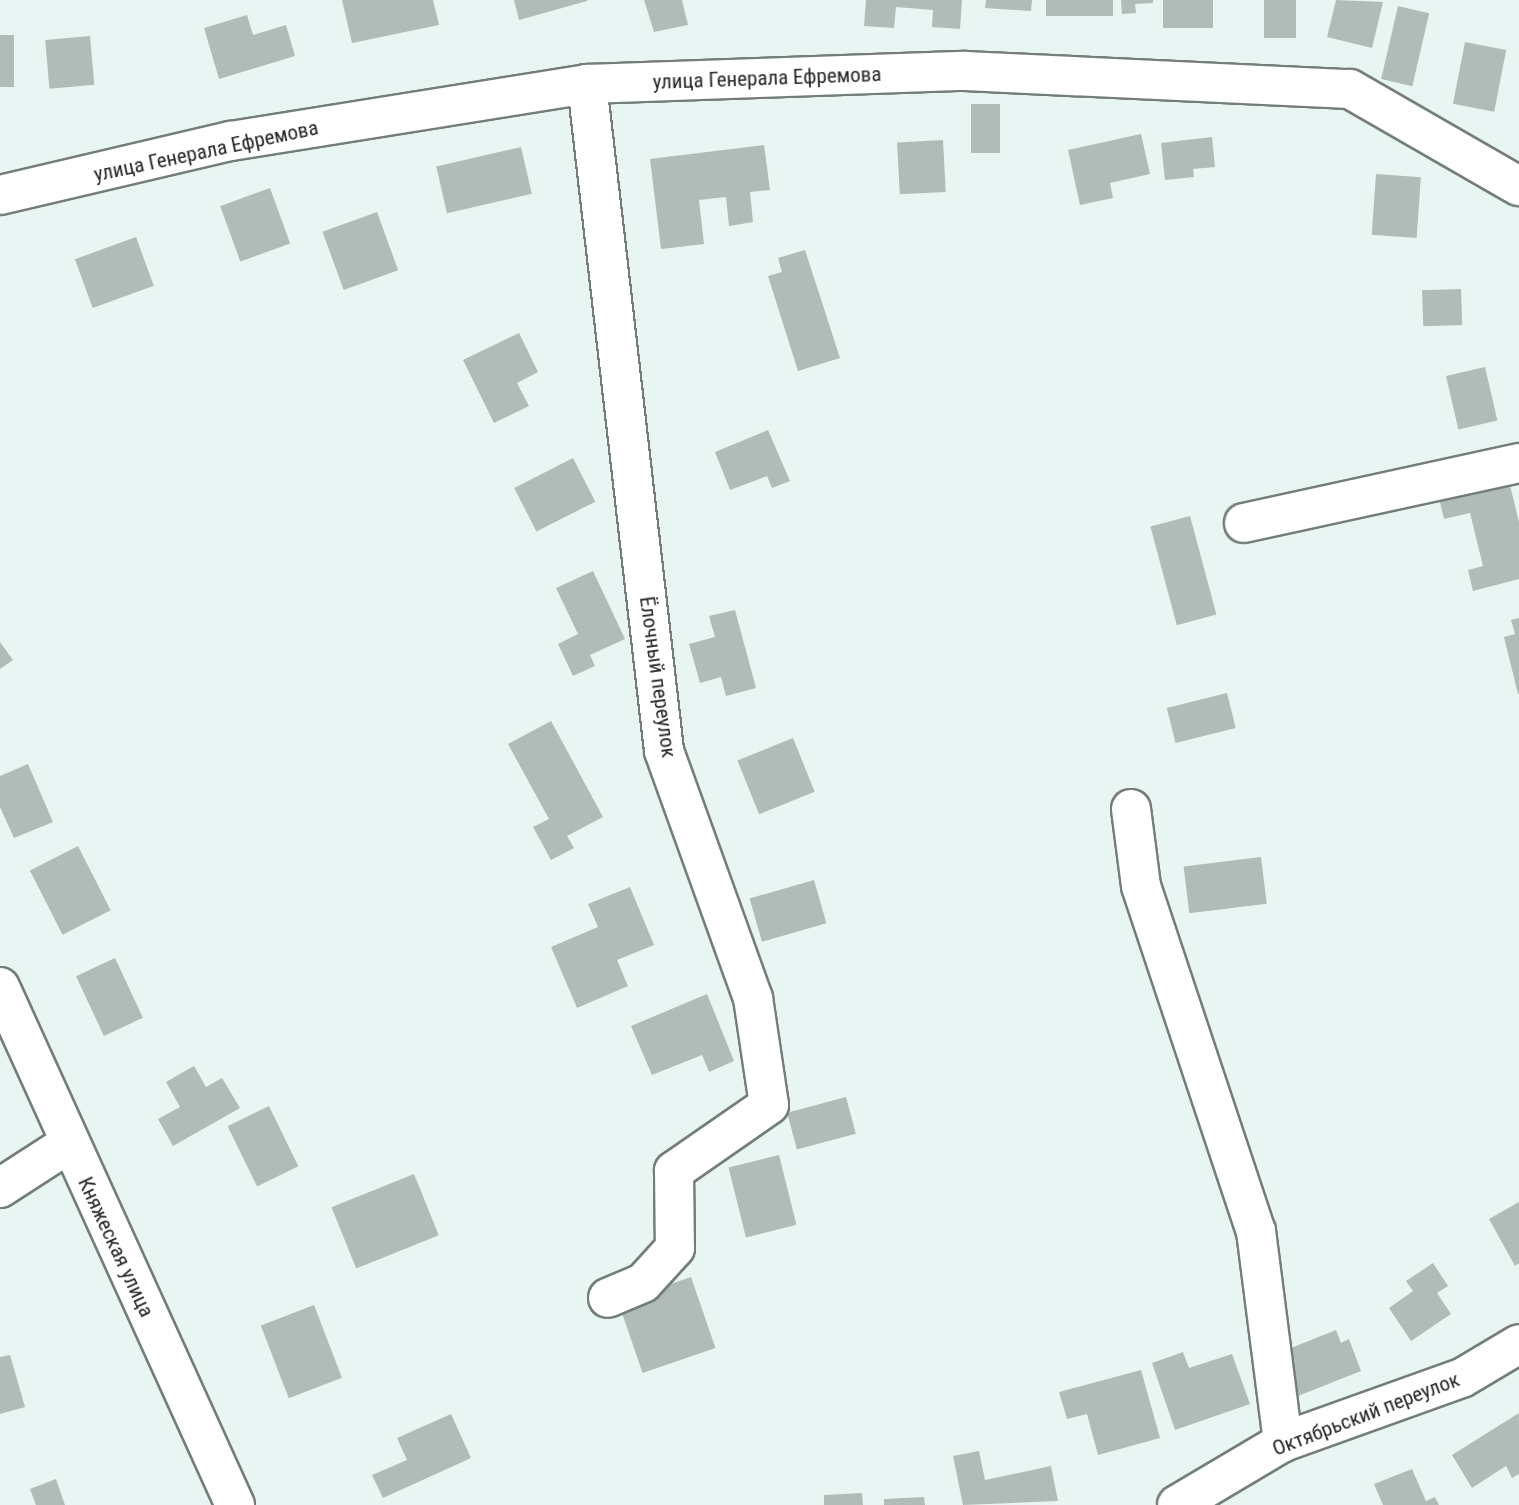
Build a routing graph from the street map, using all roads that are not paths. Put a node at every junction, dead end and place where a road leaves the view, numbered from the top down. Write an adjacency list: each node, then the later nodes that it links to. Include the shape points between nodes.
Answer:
1 (587, 84): 2 (street, улица Генерала Ефремова, via 965,71 1350,89); 3 (street, улица Генерала Ефремова, via 231,141); 10 (street, Ёлочный переулок, via 664,751 753,998 769,1105 674,1171 675,1248 643,1283)
2 (1519, 186)
3 (0, 195)
4 (1519, 463): 5 (street)
5 (1244, 523)
6 (1131, 809): 12 (street, via 1141,886 1256,1231)
7 (0, 987): 8 (street, Княжеская улица)
8 (68, 1144): 9 (street); 13 (street, Княжеская улица)
9 (0, 1188)
10 (608, 1298)
11 (1519, 1344): 12 (street, Октябрьский переулок, via 1462,1378)
12 (1283, 1441): 14 (street, Октябрьский переулок)
13 (235, 1505)
14 (1177, 1505)

